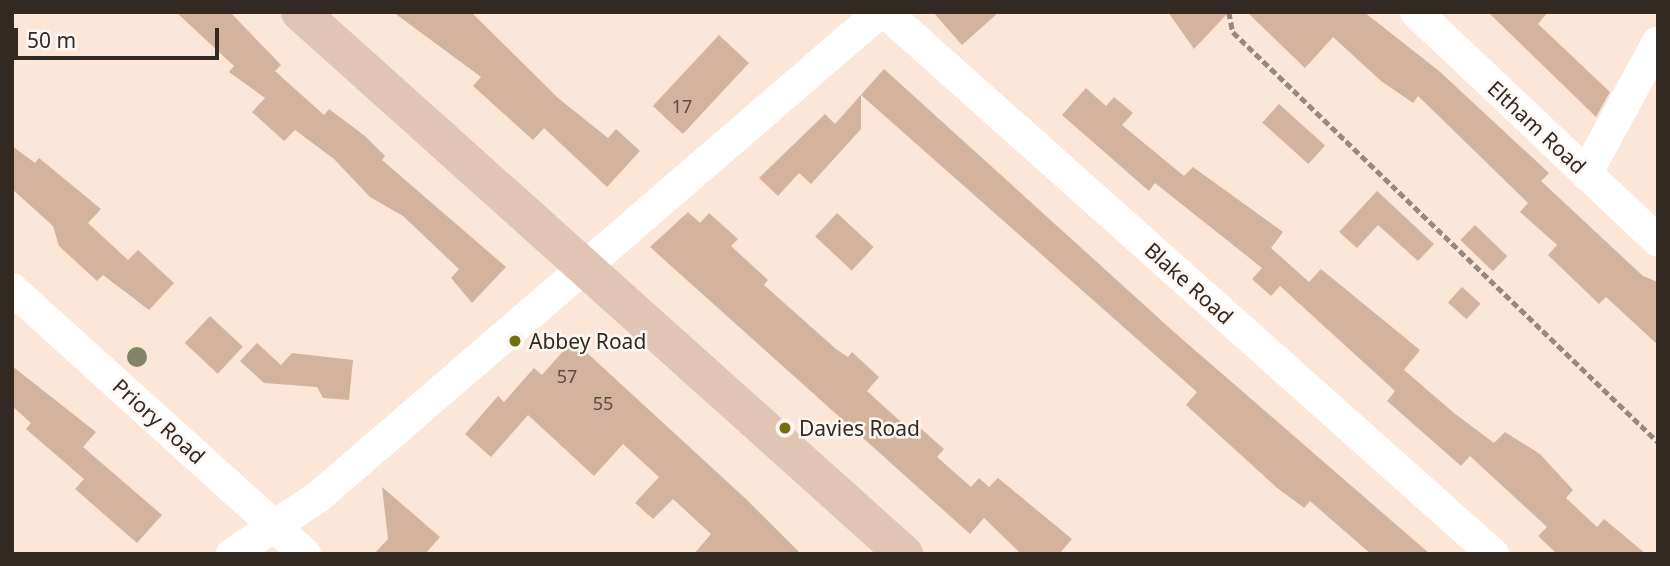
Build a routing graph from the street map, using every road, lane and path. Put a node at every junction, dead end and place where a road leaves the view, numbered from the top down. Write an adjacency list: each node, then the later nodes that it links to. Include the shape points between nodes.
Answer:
1 (300, 12): 8 (street)
2 (883, 12): 8 (street); 15 (street, Blake Road)
3 (1229, 12): 10 (path, via 1233,33)
4 (1416, 12): 6 (street, Eltham Road)
5 (1658, 42): 6 (street)
6 (1586, 174): 7 (street, Eltham Road)
7 (1658, 241)
8 (585, 267): 11 (street, via 318,497); 14 (street)
9 (12, 289): 11 (street, Priory Road)
10 (1658, 442)
11 (275, 526): 12 (street); 13 (street, Priory Road)
12 (232, 554)
13 (305, 554)
14 (904, 554)
15 (1493, 554)

